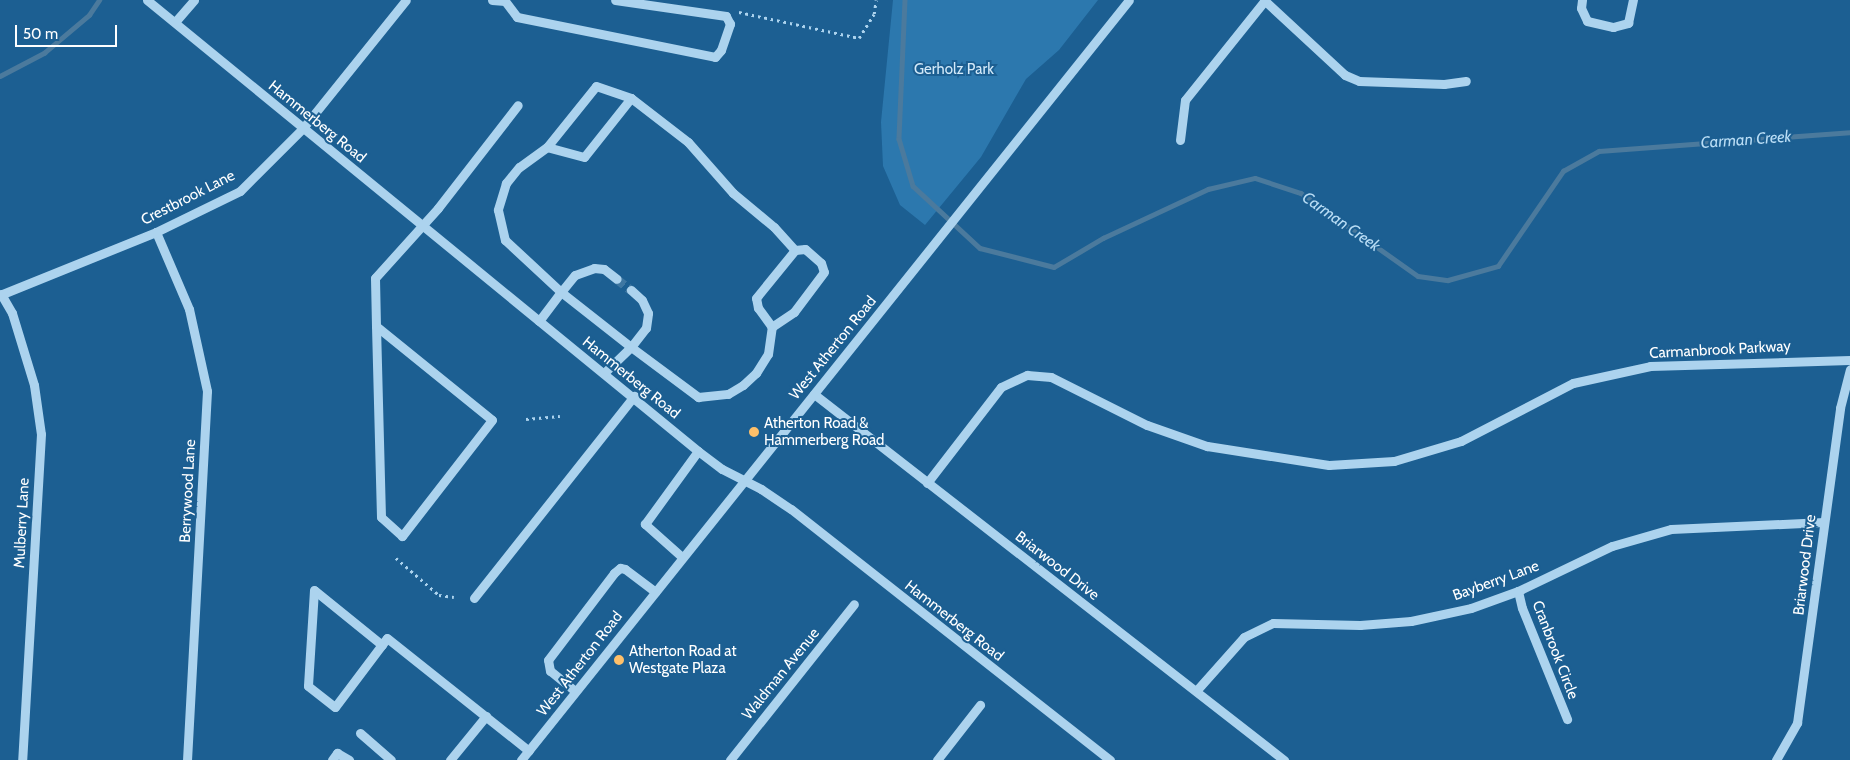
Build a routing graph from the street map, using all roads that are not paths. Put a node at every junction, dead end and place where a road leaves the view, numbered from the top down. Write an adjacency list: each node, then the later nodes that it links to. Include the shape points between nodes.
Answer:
1 (147, 0): 11 (street, Hammerberg Road)
2 (194, 0): 11 (street)
3 (406, 0): 15 (street, Crestbrook Lane)
4 (492, 0): 10 (street)
5 (615, 0): 10 (street, via 726,16 730,24 721,50 715,57 517,17)
6 (1130, 0): 32 (street, West Atherton Road)
7 (1265, 0): 12 (street, via 1345,75 1359,81 1444,84); 16 (street, via 1185,100)
8 (1582, 0): 9 (street, via 1583,16 1587,21 1613,27 1628,23)
9 (1634, 0)
10 (505, 1)
11 (176, 22): 15 (street, Hammerberg Road)
12 (1466, 81)
13 (632, 98): 17 (street, via 584,158); 17 (street, via 596,86); 20 (street, via 688,142 734,193)
14 (518, 105): 18 (street)
15 (303, 128): 18 (street, Hammerberg Road); 19 (street, Crestbrook Lane, via 240,191)
16 (1180, 140)
17 (547, 147): 23 (street, via 519,167 506,183 498,210 505,240 514,252)
18 (423, 226): 25 (street, Hammerberg Road); 26 (street, via 375,278)
19 (156, 232): 24 (street, Crestbrook Lane); 53 (street, Berrywood Lane, via 189,309 207,391)
20 (795, 250): 27 (street, via 756,298 758,308); 27 (street, via 805,250 822,263 824,272 794,312)
21 (618, 279): 23 (street, via 604,269 594,268 575,276)
22 (631, 290): 28 (street, via 642,300 648,314 646,328)
23 (561, 292): 25 (street); 28 (street)
24 (1, 295): 52 (street, Mulberry Lane, via 12,313 34,385 41,434)
25 (539, 321): 31 (street, Hammerberg Road)
26 (376, 326): 26 (street, via 381,517 402,536 492,420)
27 (772, 327): 28 (street, via 768,354 756,373 728,394 712,397 698,397 683,388)
28 (631, 347): 31 (street)
29 (1850, 360): 36 (street, Carmanbrook Parkway, via 1650,366 1573,383 1461,441 1394,461 1329,465 1207,446 1147,425 1051,377 1027,375 1001,387)
30 (1850, 369): 37 (street, Briarwood Drive, via 1840,408)
31 (604, 372): 33 (street, Hammerberg Road)
32 (814, 394): 35 (street, West Atherton Road); 36 (street, Briarwood Drive)
33 (634, 396): 34 (street, Hammerberg Road); 41 (street)
34 (698, 451): 35 (street, Hammerberg Road); 38 (street, via 645,524)
35 (743, 480): 38 (street, West Atherton Road); 60 (street, Hammerberg Road, via 791,510)
36 (927, 483): 45 (street, Briarwood Drive)
37 (1824, 522): 39 (street, Bayberry Lane, via 1671,529 1612,546); 62 (street, Briarwood Drive, via 1797,723)
38 (682, 557): 40 (street, West Atherton Road)
39 (1518, 591): 45 (street, Bayberry Lane, via 1471,608 1411,621 1360,625 1273,623 1244,637); 48 (street, Cranbrook Circle)
40 (655, 592): 44 (street, West Atherton Road); 44 (street, via 625,570 620,568 614,573 548,660 550,671)
41 (474, 598)
42 (854, 604): 58 (street, Waldman Avenue)
43 (382, 645): 43 (street, via 335,707 308,686 314,590); 47 (street, via 387,638)
44 (575, 691): 50 (street, West Atherton Road)
45 (1196, 691): 61 (street, Briarwood Drive)
46 (980, 705): 59 (street)
47 (486, 716): 50 (street); 56 (street)
48 (1567, 719)
49 (360, 733): 55 (street)
50 (528, 751): 57 (street, West Atherton Road)
51 (335, 757): 54 (street)
52 (22, 760)
53 (187, 760)
54 (349, 760)
55 (391, 760)
56 (450, 760)
57 (521, 760)
58 (730, 760)
59 (937, 760)
60 (1110, 760)
61 (1284, 760)
62 (1776, 760)

